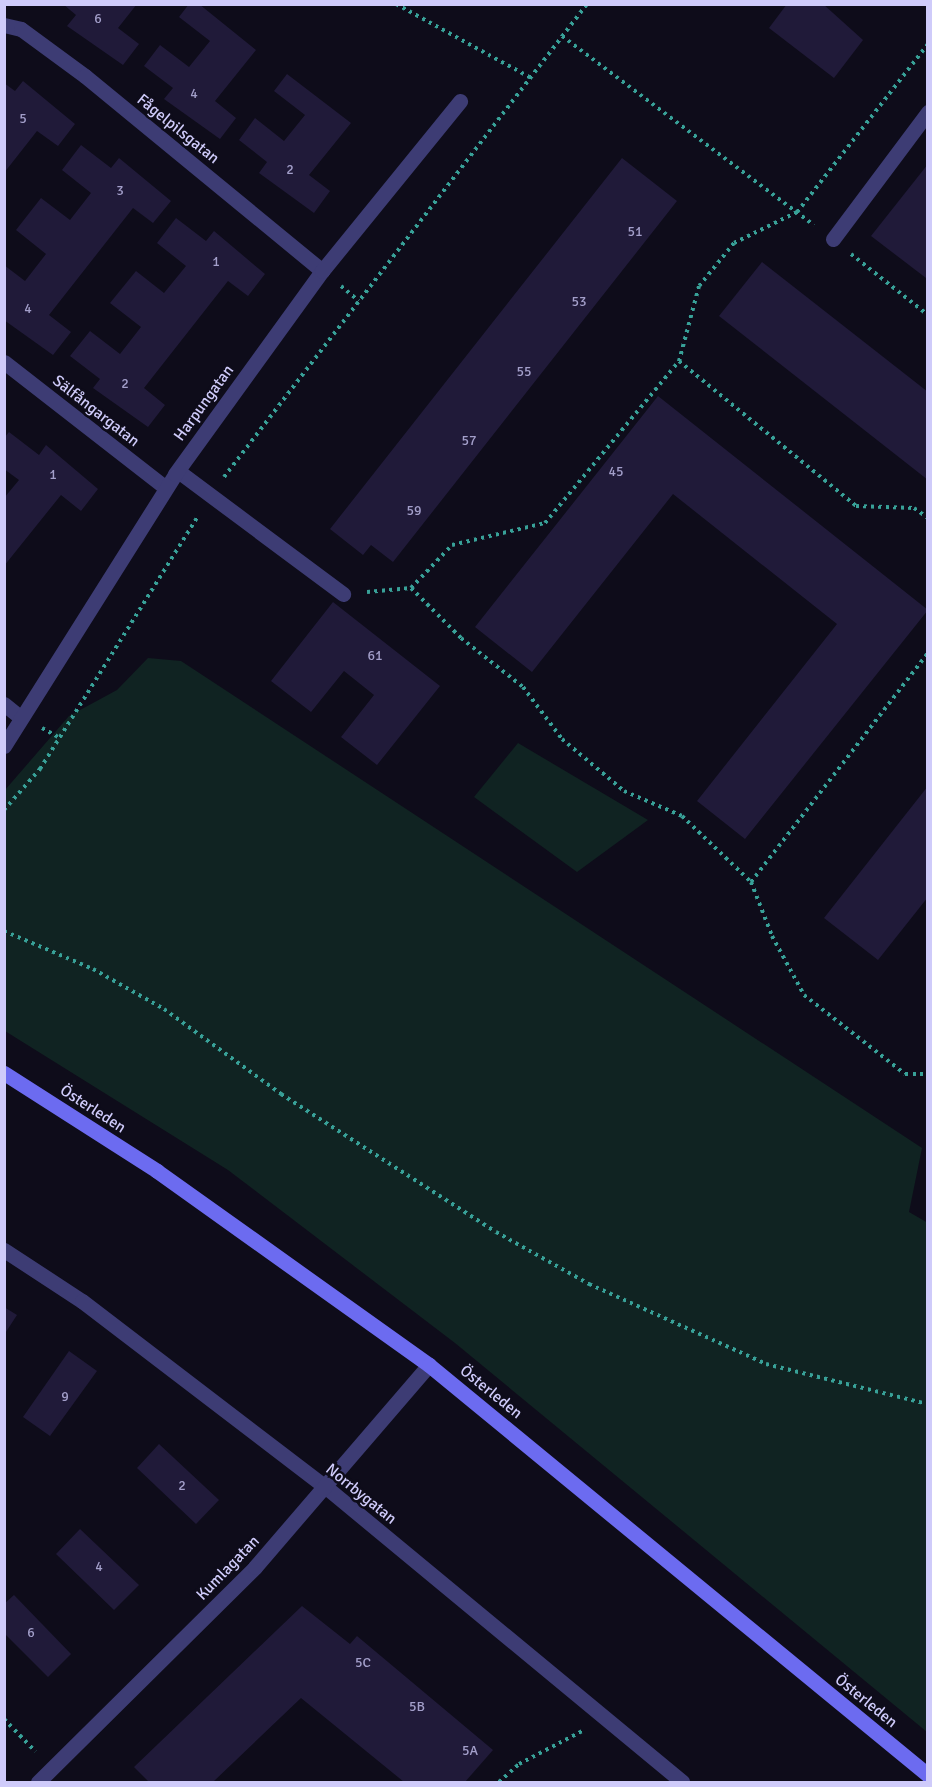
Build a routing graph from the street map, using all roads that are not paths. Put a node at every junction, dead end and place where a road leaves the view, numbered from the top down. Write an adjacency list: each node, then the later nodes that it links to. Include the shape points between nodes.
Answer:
1 (4, 25): 5 (street, Fågelpilsgatan, via 21,29 85,76)
2 (460, 101): 5 (street, Harpungatan)
3 (927, 112): 4 (street)
4 (833, 239)
5 (322, 271): 7 (street, Harpungatan)
6 (4, 362): 8 (street, Sälfångargatan)
7 (178, 471): 8 (street, Harpungatan); 9 (street)
8 (166, 488): 11 (street, Harpungatan)
9 (342, 594)
10 (4, 705): 11 (street)
11 (20, 717): 12 (street, Harpungatan)
12 (4, 746)
13 (4, 1073): 15 (main road, Österleden, via 157,1172)
14 (4, 1250): 16 (street, Norrbygatan, via 82,1301)
15 (429, 1365): 16 (street, Kumlagatan); 17 (main road, Österleden)
16 (327, 1488): 18 (street, Kumlagatan, via 255,1567); 19 (street, Norrbygatan)
17 (927, 1775)
18 (38, 1782)
19 (682, 1782)

